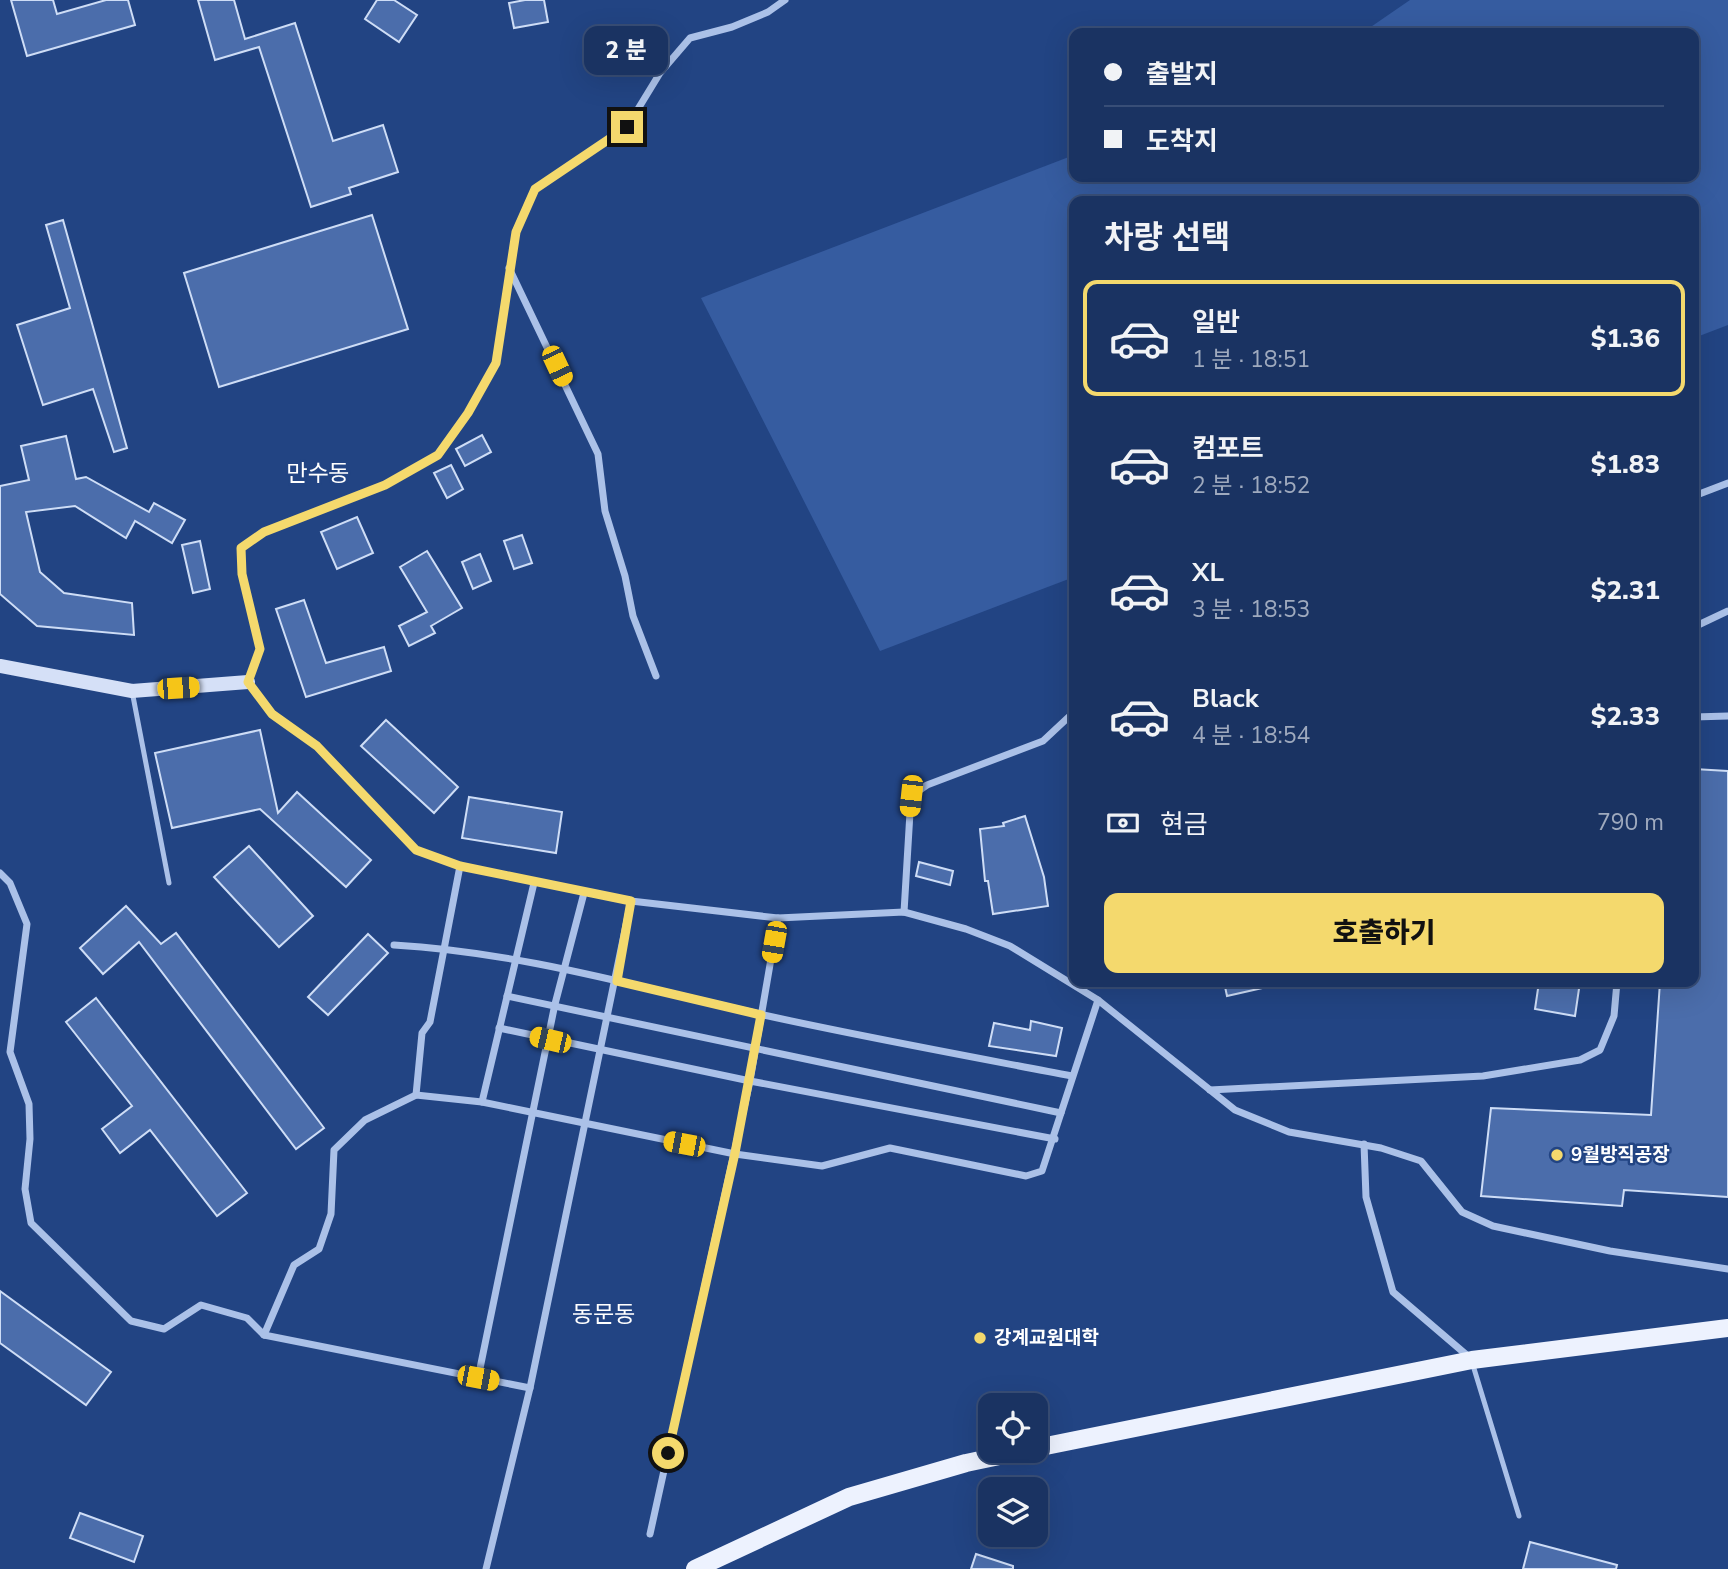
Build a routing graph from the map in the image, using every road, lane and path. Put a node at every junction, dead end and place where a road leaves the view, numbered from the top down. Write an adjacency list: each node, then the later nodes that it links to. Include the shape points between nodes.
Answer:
1 (785, 0): 2 (street, via 732,27 690,38 660,73 627,127 535,189 516,232)
2 (508, 267): 8 (street, via 598,454 605,511 633,615); 9 (street, via 496,363 438,455 385,485 264,532 241,548 242,574 260,649)
3 (1728, 483): 4 (street)
4 (1699, 494)
5 (1728, 611): 6 (street)
6 (1699, 625)
7 (0, 666): 10 (street)
8 (656, 676)
9 (248, 682): 10 (street); 14 (street, via 272,714 317,746 416,850)
10 (132, 691): 16 (lane)
11 (1728, 716): 13 (street)
12 (1069, 717): 20 (street, via 1043,741 926,785 911,796)
13 (1699, 717)
14 (460, 866): 17 (street); 23 (street)
15 (0, 873): 52 (street, via 27,924 9,1052 29,1104 24,1189 31,1223 131,1321 164,1329 201,1305 247,1318)
16 (169, 883)
17 (534, 883): 18 (street); 24 (street)
18 (584, 893): 19 (street); 25 (street)
19 (631, 901): 21 (street); 26 (street)
20 (904, 912): 21 (street); 27 (street, via 1010,946)
21 (778, 918): 33 (street)
22 (394, 944): 23 (street)
23 (444, 947): 24 (street); 42 (street, via 430,1022 422,1033)
24 (516, 959): 25 (street); 30 (street)
25 (564, 970): 26 (street); 32 (street)
26 (617, 981): 33 (street); 34 (street)
27 (1069, 982)
28 (1077, 987): 31 (street)
29 (1617, 987): 41 (street, via 1614,1016 1600,1050 1580,1060 1483,1076)
30 (507, 996): 32 (street); 35 (street)
31 (1098, 1000): 39 (street); 41 (street)
32 (555, 1004): 34 (street); 36 (street)
33 (761, 1015): 38 (street); 39 (street)
34 (608, 1018): 37 (street); 38 (street)
35 (499, 1028): 36 (street); 43 (street)
36 (550, 1040): 37 (street); 45 (street)
37 (601, 1050): 40 (street); 46 (street)
38 (756, 1050): 40 (street); 44 (street)
39 (1072, 1076): 44 (street)
40 (750, 1081): 47 (street); 49 (street)
41 (1209, 1090): 48 (street, via 1235,1110 1289,1132)
42 (416, 1095): 43 (street); 52 (street, via 365,1120 334,1150 331,1214 319,1249 294,1265)
43 (482, 1102): 45 (street)
44 (1061, 1113): 47 (street)
45 (535, 1114): 46 (street); 54 (street)
46 (584, 1124): 49 (street); 55 (street)
47 (1055, 1139): 49 (street, via 1042,1171 1026,1176 890,1149 822,1166)
48 (1364, 1144): 50 (street, via 1421,1161 1462,1212 1493,1226 1610,1251); 53 (street, via 1366,1197 1393,1292)
49 (735, 1153): 59 (street)
50 (1728, 1269)
51 (1728, 1328): 53 (main road)
52 (264, 1335): 54 (street)
53 (1472, 1360): 56 (main road); 58 (lane)
54 (478, 1378): 55 (street)
55 (530, 1388): 60 (street)
56 (1048, 1446)
57 (978, 1460): 61 (main road, via 849,1497)
58 (1518, 1516)
59 (650, 1534)
60 (486, 1569)
61 (695, 1569)

